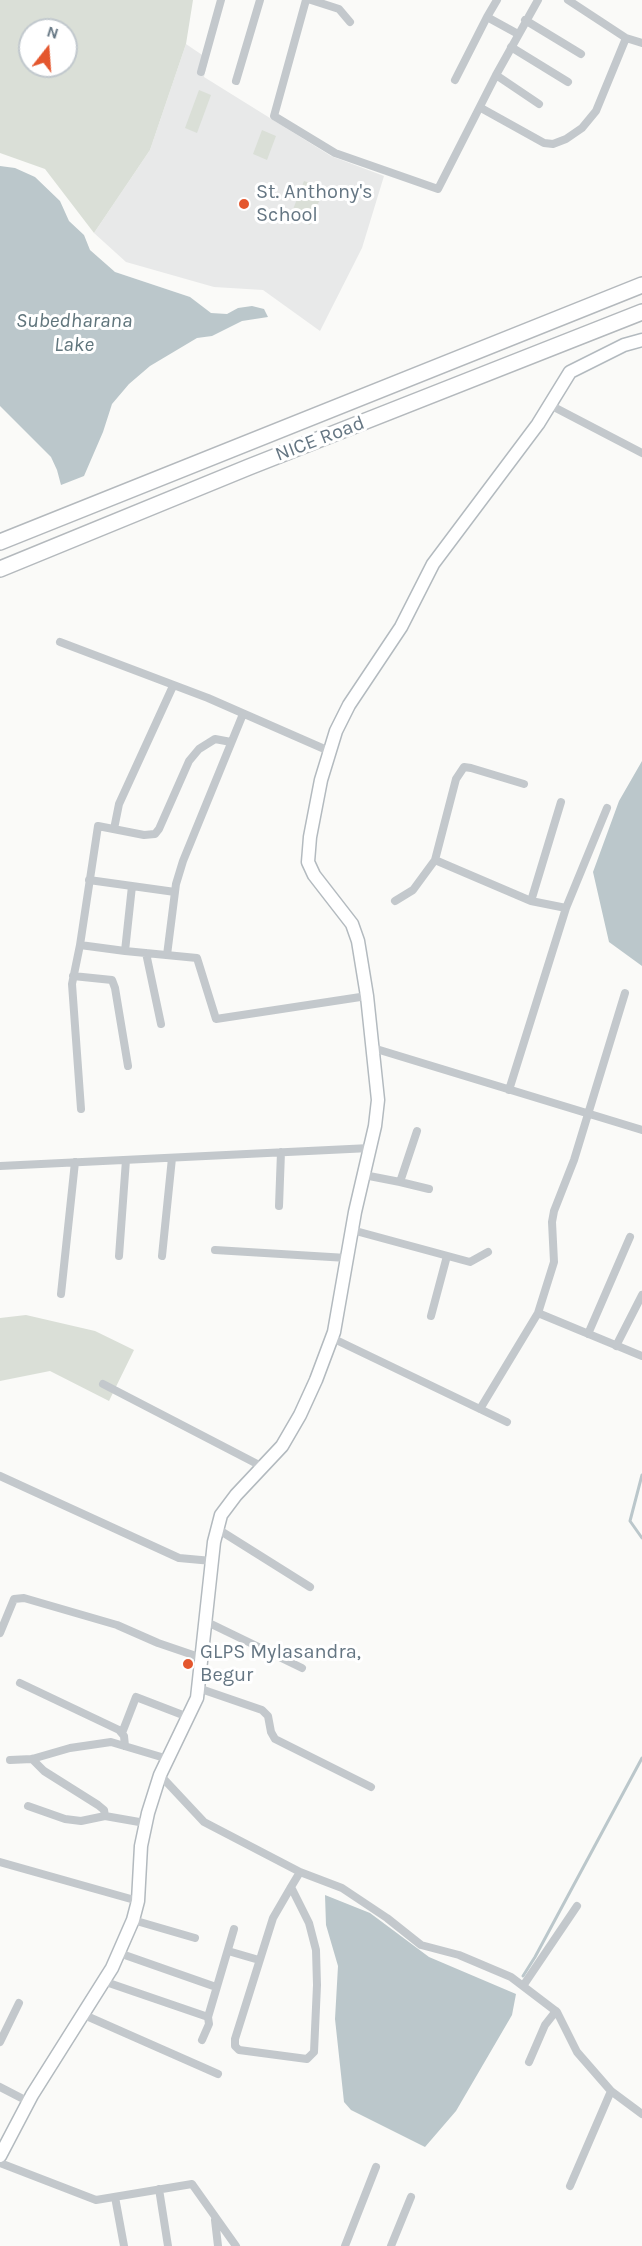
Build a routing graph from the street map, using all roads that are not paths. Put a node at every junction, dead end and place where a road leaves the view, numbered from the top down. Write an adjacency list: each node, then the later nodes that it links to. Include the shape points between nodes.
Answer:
1 (222, 0): 16 (street)
2 (260, 0): 19 (street)
3 (306, 0): 22 (street, via 274,116 335,153 438,189)
4 (311, 0): 10 (street, via 339,9)
5 (497, 0): 8 (street)
6 (538, 0): 9 (street)
7 (568, 0): 12 (street)
8 (487, 17): 11 (street); 18 (street)
9 (525, 20): 11 (street); 15 (street)
10 (350, 22)
11 (518, 34): 14 (street)
12 (626, 38): 13 (street); 22 (street, via 596,111 566,140 544,143)
13 (642, 43)
14 (511, 47): 17 (street); 20 (street)
15 (581, 54)
16 (201, 72)
17 (496, 75): 21 (street); 22 (street)
18 (455, 80)
19 (236, 81)
20 (568, 82)
21 (539, 104)
22 (481, 108)
23 (642, 285): 28 (highway, NICE Road)
24 (642, 312): 29 (highway, NICE Road, via 249,466)
25 (642, 340): 26 (street, via 570,372)
26 (550, 405): 27 (street); 34 (street, via 433,564 401,627 349,705)
27 (642, 453)
28 (0, 542)
29 (0, 569)
30 (60, 642): 31 (street)
31 (173, 686): 32 (street); 38 (street, via 119,804)
32 (243, 714): 33 (street); 34 (street)
33 (231, 742): 38 (street, via 215,739 189,760 155,834); 42 (street, via 183,861)
34 (330, 751): 52 (street, via 321,780 308,862 352,924)
35 (524, 784): 39 (street, via 464,767 456,779)
36 (561, 802): 44 (street)
37 (607, 808): 45 (street)
38 (114, 829): 40 (street, via 99,826)
39 (435, 860): 43 (street, via 413,890); 44 (street)
40 (89, 880): 41 (street); 46 (street)
41 (132, 886): 42 (street); 47 (street)
42 (175, 892): 49 (street)
43 (394, 901)
44 (531, 901): 45 (street)
45 (566, 908): 56 (street)
46 (80, 945): 47 (street); 50 (street)
47 (125, 951): 48 (street)
48 (146, 953): 49 (street); 53 (street)
49 (167, 955): 52 (street, via 197,957 216,1019)
50 (73, 976): 55 (street, via 112,980); 57 (street)
51 (625, 993): 58 (street)
52 (367, 996): 54 (street)
53 (161, 1024)
54 (372, 1048): 56 (street); 61 (street, via 378,1100)
55 (128, 1066)
56 (509, 1090): 58 (street)
57 (81, 1109)
58 (588, 1113): 59 (street); 81 (street, via 554,1211 554,1262)
59 (642, 1130)
60 (417, 1131): 68 (street)
61 (370, 1148): 62 (street); 67 (street)
62 (281, 1152): 63 (street); 70 (street)
63 (172, 1158): 64 (street); 76 (street)
64 (126, 1160): 65 (street); 75 (street)
65 (75, 1162): 66 (street); 79 (street)
66 (0, 1166)
67 (364, 1174): 68 (street); 71 (street)
68 (400, 1182): 69 (street)
69 (429, 1189)
70 (279, 1206)
71 (352, 1230): 77 (street); 78 (street)
72 (630, 1237): 83 (street)
73 (215, 1250): 78 (street)
74 (488, 1252): 77 (street, via 470,1262)
75 (119, 1256)
76 (162, 1256)
77 (447, 1256): 82 (street)
78 (347, 1258): 84 (street)
79 (61, 1294)
80 (642, 1295): 85 (street)
81 (538, 1313): 83 (street); 88 (street)
82 (431, 1316)
83 (588, 1334): 85 (street)
84 (332, 1338): 88 (street); 90 (street, via 300,1415 282,1446)
85 (616, 1346): 86 (street)
86 (642, 1356)
87 (103, 1384): 90 (street)
88 (480, 1409): 89 (street)
89 (507, 1422)
90 (262, 1467): 92 (street, via 236,1495)
91 (0, 1476): 93 (street, via 179,1558)
92 (216, 1528): 93 (street); 94 (street)
93 (212, 1561): 97 (street)
94 (310, 1587)
95 (0, 1605): 96 (street)
96 (9, 1609): 98 (street); 99 (street, via 14,1599 24,1598 117,1625)
97 (206, 1622): 99 (street); 100 (street)
98 (0, 1633)
99 (202, 1658): 102 (street)
100 (302, 1668)
101 (20, 1683): 104 (street)
102 (198, 1688): 103 (street); 110 (street, via 262,1710 268,1716 275,1739)
103 (188, 1717): 104 (street, via 136,1697); 107 (street)
104 (122, 1733): 105 (street)
105 (125, 1746): 106 (street, via 94,1743); 107 (street)
106 (32, 1759): 108 (street); 112 (street, via 44,1772 98,1805)
107 (168, 1759): 109 (street)
108 (10, 1760)
109 (160, 1775): 113 (street); 115 (street, via 204,1822)
110 (371, 1787)
111 (28, 1806): 112 (street, via 65,1820)
112 (105, 1816): 113 (street)
113 (145, 1823): 117 (street)
114 (0, 1862): 117 (street)
115 (300, 1872): 116 (street); 126 (street, via 342,1888 421,1945 459,1955)
116 (291, 1887): 124 (street, via 273,1918); 124 (street, via 309,1923 316,1950 314,2052 308,2060 245,2052 235,2046)
117 (138, 1901): 119 (street)
118 (577, 1906): 126 (street)
119 (134, 1920): 121 (street); 123 (street)
120 (234, 1929): 122 (street)
121 (195, 1938)
122 (228, 1951): 124 (street); 127 (street)
123 (119, 1953): 125 (street); 127 (street)
124 (259, 1960)
125 (103, 1981): 130 (street); 131 (street)
126 (523, 1986): 129 (street)
127 (216, 1987): 131 (street)
128 (19, 2003): 133 (street)
129 (556, 2011): 134 (street, via 545,2025); 137 (street, via 577,2052)
130 (82, 2014): 135 (street); 138 (street)
131 (208, 2018): 132 (street)
132 (202, 2040)
133 (0, 2042)
134 (529, 2062)
135 (218, 2074)
136 (0, 2087): 138 (street)
137 (610, 2091): 139 (street); 143 (street)
138 (28, 2102): 140 (street)
139 (642, 2114)
140 (0, 2156)
141 (0, 2163): 145 (street, via 96,2200)
142 (376, 2167): 152 (street)
143 (570, 2186)
144 (159, 2189): 145 (street); 147 (street, via 192,2184); 149 (street)
145 (115, 2197): 148 (street)
146 (411, 2197): 153 (street)
147 (215, 2216): 150 (street); 151 (street)
148 (124, 2246)
149 (168, 2246)
150 (218, 2246)
151 (236, 2246)
152 (345, 2246)
153 (391, 2246)

